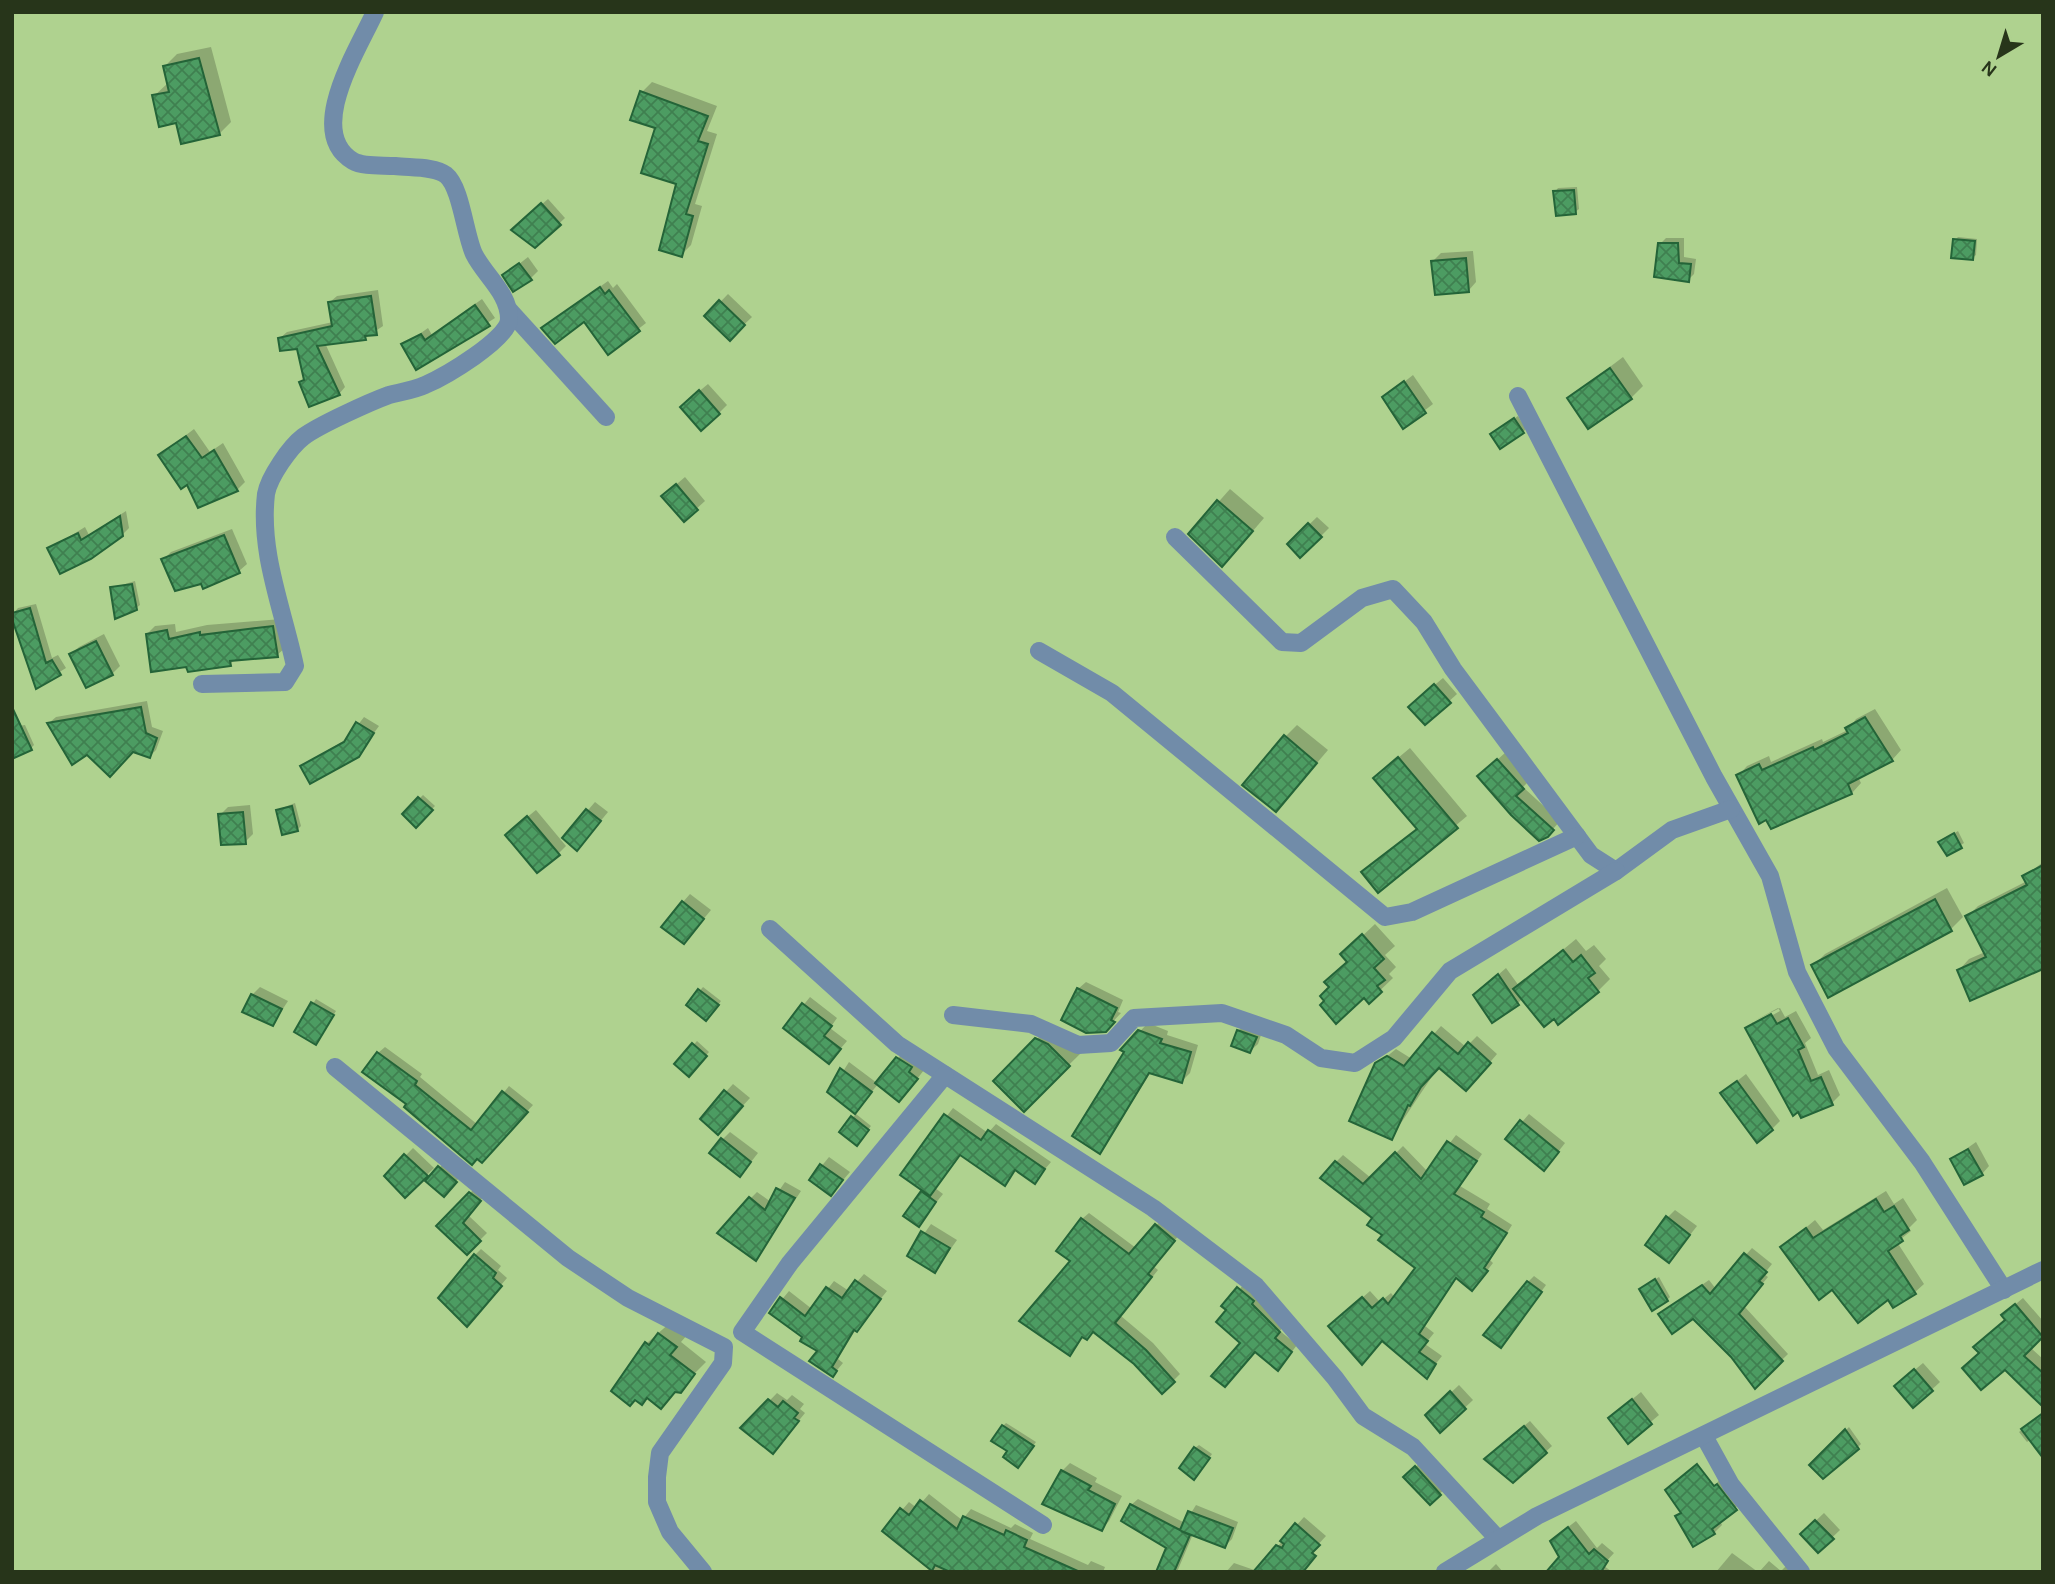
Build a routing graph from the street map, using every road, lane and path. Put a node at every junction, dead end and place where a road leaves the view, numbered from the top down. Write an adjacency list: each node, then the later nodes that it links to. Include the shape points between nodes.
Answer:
1 (375, 12): 2 (street, via 333,103 335,136 355,162 447,175 475,257)
2 (509, 310): 4 (street); 7 (street, via 507,330 497,341 425,386 387,396 303,437 267,491 265,547 295,666 285,682)
3 (1518, 396): 8 (street)
4 (606, 417)
5 (1175, 537): 9 (street, via 1282,642 1301,643 1362,598 1392,589 1424,622 1453,669)
6 (1039, 651): 9 (street, via 1112,693 1385,917 1412,912)
7 (202, 684)
8 (1731, 809): 10 (street, via 1672,830); 16 (street, via 1770,876 1797,972 1836,1048 1922,1162)
9 (1577, 836): 10 (street, via 1591,855)
10 (1616, 871): 12 (street, via 1450,971 1394,1038 1355,1063 1321,1058 1286,1035 1222,1013 1134,1018 1111,1043 1078,1045 1031,1024)
11 (770, 929): 14 (street, via 897,1044)
12 (953, 1015)
13 (335, 1067): 20 (street, via 568,1258 628,1298 724,1347 723,1363 660,1453 657,1477 657,1503 670,1532)
14 (945, 1075): 18 (street, via 790,1263 742,1332); 19 (street, via 1153,1208 1256,1286 1363,1416 1413,1447)
15 (2043, 1270): 16 (street)
16 (2004, 1290): 17 (street)
17 (1704, 1436): 19 (street); 22 (street, via 1731,1485)
18 (1043, 1525)
19 (1498, 1539): 21 (street)
20 (703, 1572)
21 (1445, 1572)
22 (1801, 1572)

